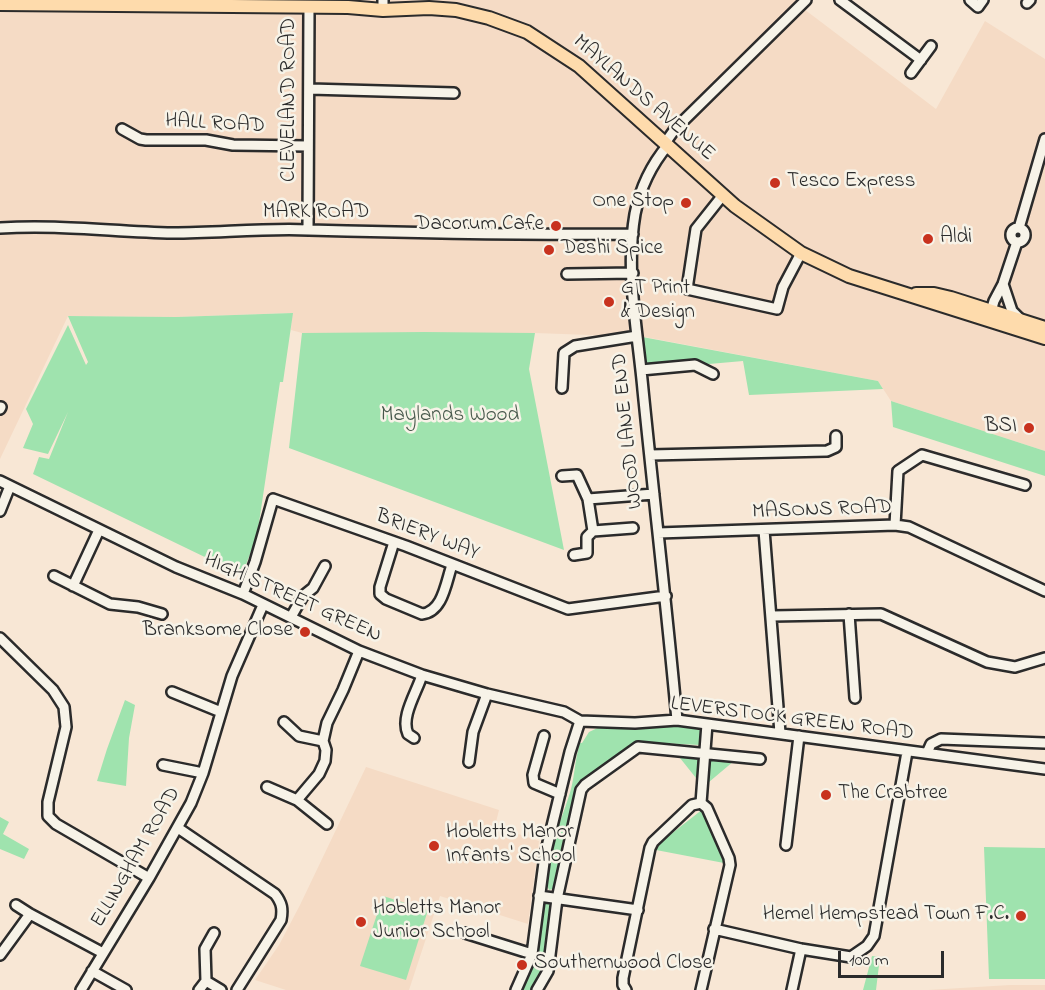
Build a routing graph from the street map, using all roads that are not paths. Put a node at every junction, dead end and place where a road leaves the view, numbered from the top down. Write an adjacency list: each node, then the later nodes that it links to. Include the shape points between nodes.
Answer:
1 (806, 0): 16 (street, WOOD LANE END, via 675,129)
2 (840, 0): 10 (street)
3 (970, 0): 4 (street, via 978,6)
4 (983, 0)
5 (114, 3): 6 (main road, MAYLANDS AVENUE); 8 (main road, MAYLANDS AVENUE)
6 (0, 4)
7 (383, 5): 8 (main road, MAYLANDS AVENUE); 16 (main road, MAYLANDS AVENUE, via 456,10 527,32 579,66)
8 (309, 7): 12 (street, CLEVELAND ROAD)
9 (931, 46): 10 (street)
10 (921, 60): 11 (street)
11 (911, 73)
12 (309, 89): 13 (street); 17 (street, CLEVELAND ROAD)
13 (454, 93)
14 (122, 129): 17 (street, HALL ROAD, via 146,140)
15 (1045, 140): 25 (street, via 1019,228 1011,234 1017,242)
16 (666, 144): 18 (main road, MAYLANDS AVENUE); 21 (street, WOOD LANE END, via 641,193)
17 (308, 146): 20 (street, CLEVELAND ROAD)
18 (723, 195): 22 (main road, MAYLANDS AVENUE); 22 (street, via 696,229 687,289 777,309 783,287)
19 (0, 228): 20 (street, MARK ROAD, via 218,233)
20 (308, 230): 21 (street, MARK ROAD)
21 (633, 234): 23 (street, WOOD LANE END)
22 (801, 253): 26 (main road, MAYLANDS AVENUE, via 849,276)
23 (633, 273): 24 (street); 32 (street, WOOD LANE END)
24 (567, 274)
25 (1003, 284): 29 (street); 30 (street, via 1012,311)
26 (911, 294): 27 (main road, MAYLANDS AVENUE); 28 (main road, MAYLANDS AVENUE)
27 (934, 294): 28 (main road); 29 (main road, MAYLANDS AVENUE)
28 (953, 309): 29 (main road, MAYLANDS AVENUE)
29 (992, 316): 30 (main road, MAYLANDS AVENUE); 31 (main road, MAYLANDS AVENUE)
30 (1023, 321): 31 (main road)
31 (1043, 334)
32 (637, 336): 33 (street, WOOD LANE END); 35 (street, via 575,346 564,353)
33 (641, 370): 34 (street, via 695,365); 37 (street, WOOD LANE END)
34 (713, 374)
35 (562, 388)
36 (837, 436): 37 (street, via 836,447 827,450)
37 (650, 455): 42 (street, WOOD LANE END)
38 (562, 476): 43 (street, via 577,475)
39 (0, 481): 41 (street, HIGH STREET GREEN)
40 (1025, 485): 45 (street, via 922,455 898,471)
41 (10, 486): 44 (street); 47 (street, HIGH STREET GREEN)
42 (654, 494): 43 (street); 50 (street, WOOD LANE END)
43 (588, 499): 49 (street)
44 (0, 511)
45 (895, 525): 48 (street, MASONS ROAD); 57 (street, MASONS ROAD, via 909,527)
46 (633, 528): 49 (street)
47 (99, 530): 56 (street); 58 (street, HIGH STREET GREEN)
48 (764, 530): 50 (street, MASONS ROAD); 63 (street)
49 (593, 531): 52 (street, via 587,537 587,553)
50 (658, 533): 59 (street, WOOD LANE END)
51 (394, 542): 53 (street, BRIERY WAY); 53 (street, via 380,594 422,614 437,608); 58 (street, BRIERY WAY, via 273,499)
52 (574, 555)
53 (452, 565): 59 (street, BRIERY WAY, via 568,609)
54 (325, 566): 64 (street, via 314,588 303,596)
55 (54, 576): 56 (street)
56 (73, 586): 61 (street, via 110,604 138,606)
57 (1045, 591)
58 (243, 594): 60 (street, HIGH STREET GREEN)
59 (666, 596): 73 (street, WOOD LANE END)
60 (263, 605): 64 (street, HIGH STREET GREEN); 72 (street, ELLINGHAM ROAD)
61 (162, 614)
62 (849, 614): 63 (street); 67 (street, via 882,614 987,662 1015,667); 71 (street)
63 (772, 616): 77 (street)
64 (291, 617): 66 (street, HIGH STREET GREEN)
65 (0, 638): 98 (street, via 53,690 64,707 66,727 48,816)
66 (359, 651): 68 (street, HIGH STREET GREEN); 81 (street)
67 (1045, 658)
68 (422, 675): 70 (street, HIGH STREET GREEN); 80 (street, via 406,724 408,734)
69 (172, 692): 72 (street)
70 (487, 694): 74 (street, HIGH STREET GREEN, via 564,712); 87 (street, via 473,732)
71 (855, 698)
72 (221, 712): 90 (street, ELLINGHAM ROAD)
73 (677, 720): 74 (street, LEVERSTOCK GREEN ROAD); 76 (street, LEVERSTOCK GREEN ROAD)
74 (580, 721): 92 (street)
75 (284, 722): 81 (street, via 299,736)
76 (707, 724): 77 (street, LEVERSTOCK GREEN ROAD); 85 (street)
77 (780, 733): 79 (street, LEVERSTOCK GREEN ROAD)
78 (544, 736): 92 (street, via 534,783)
79 (799, 736): 83 (street, LEVERSTOCK GREEN ROAD); 97 (street)
80 (414, 738)
81 (323, 741): 93 (street, via 325,761)
82 (1045, 743): 84 (street, LEVERSTOCK GREEN ROAD, via 941,739 931,744)
83 (907, 752): 84 (street, LEVERSTOCK GREEN ROAD); 107 (street, via 874,936 851,957)
84 (927, 753): 89 (street, LEVERSTOCK GREEN ROAD)
85 (705, 754): 86 (street); 94 (street); 100 (street, via 638,747 585,785)
86 (760, 759)
87 (470, 762)
88 (163, 765): 90 (street)
89 (1045, 769)
90 (202, 773): 96 (street, ELLINGHAM ROAD)
91 (267, 788): 93 (street)
92 (560, 794): 99 (street)
93 (297, 800): 95 (street)
94 (701, 803): 102 (street, via 692,805 653,842); 104 (street, via 707,808 730,865)
95 (327, 824)
96 (178, 828): 98 (street, ELLINGHAM ROAD); 117 (street, via 281,902 281,921)
97 (786, 844)
98 (149, 878): 108 (street, ELLINGHAM ROAD)
99 (538, 896): 100 (street); 109 (street)
100 (557, 899): 102 (street); 119 (street, via 548,971)
101 (16, 905): 103 (street)
102 (638, 910): 120 (street, via 623,978)
103 (30, 914): 108 (street); 110 (street)
104 (714, 929): 107 (street); 121 (street)
105 (214, 933): 112 (street, via 205,949)
106 (465, 933): 109 (street)
107 (801, 949): 122 (street)
108 (103, 953): 111 (street, ELLINGHAM ROAD)
109 (532, 954): 118 (street)
110 (0, 955)
111 (92, 971): 113 (street, ELLINGHAM ROAD); 114 (street)
112 (206, 981): 115 (street); 116 (street)
113 (81, 990)
114 (126, 990)
115 (200, 990)
116 (221, 990)
117 (237, 990)
118 (516, 990)
119 (537, 990)
120 (626, 990)
121 (701, 990)
122 (792, 990)

